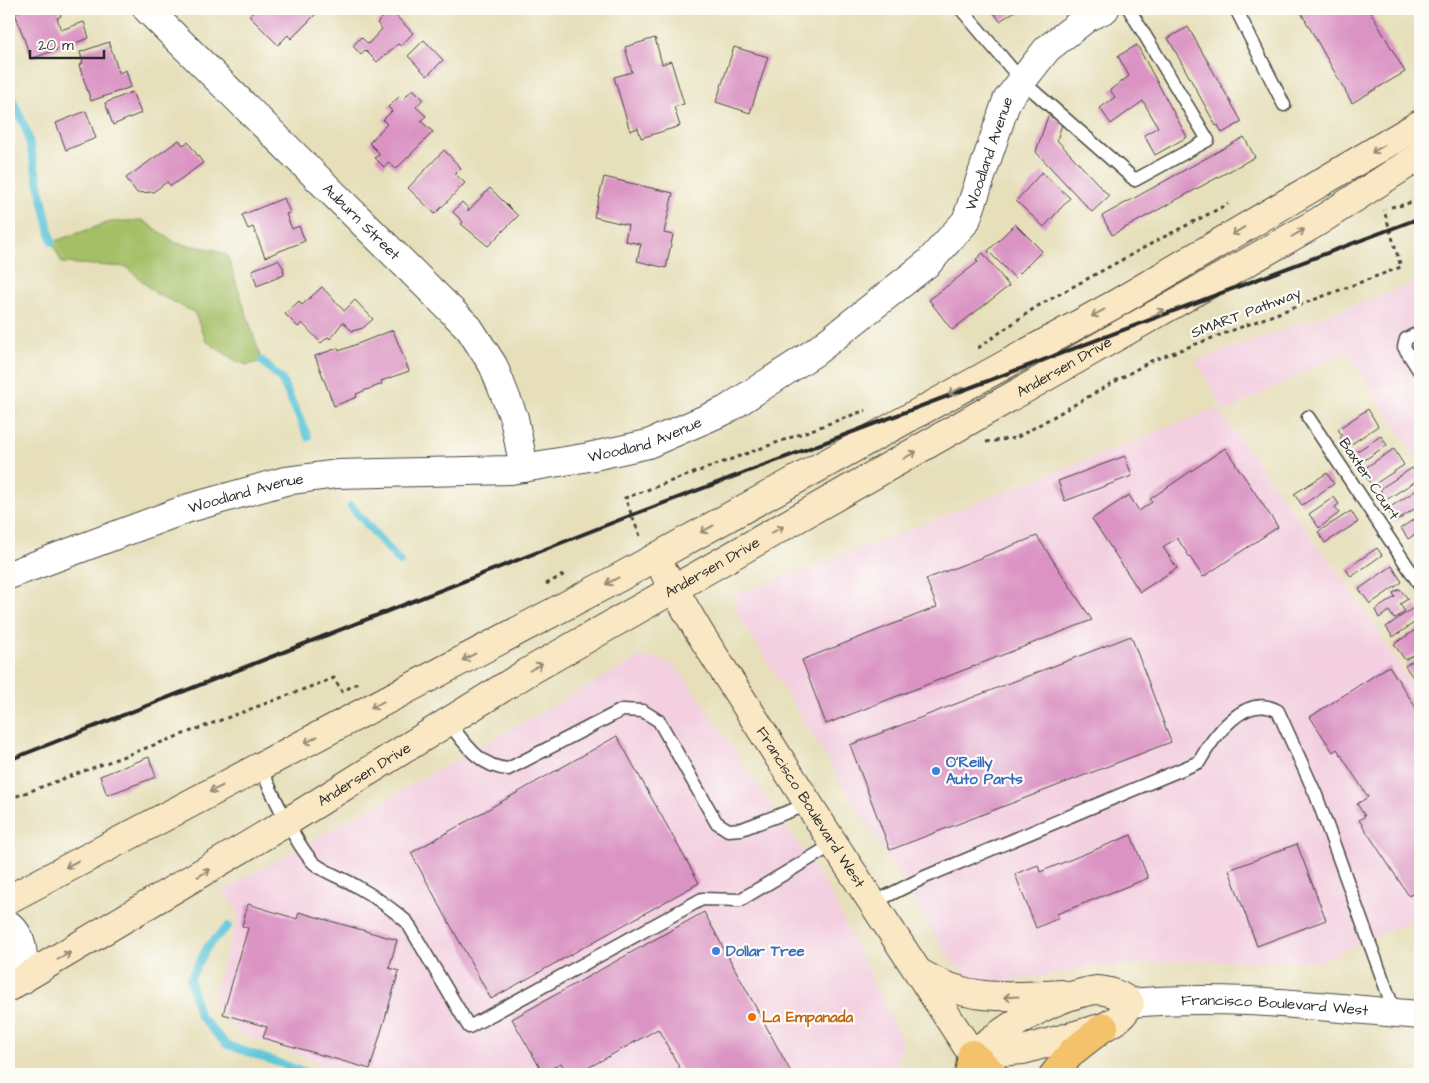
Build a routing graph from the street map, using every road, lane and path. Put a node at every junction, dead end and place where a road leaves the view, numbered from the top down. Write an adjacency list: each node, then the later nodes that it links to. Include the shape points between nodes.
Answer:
1 (147, 9): 18 (street, Auburn Street, via 469,328 493,365 504,391 514,418)
2 (961, 9): 6 (lane)
3 (1105, 9): 6 (street, Woodland Avenue, via 1088,17 1047,49)
4 (1129, 9): 6 (lane, via 1208,140 1135,180)
5 (1236, 9): 7 (lane)
6 (1022, 81): 18 (street, Woodland Avenue, via 1007,100 966,221 928,264 815,352 726,410 648,444)
7 (1284, 105)
8 (1420, 124): 19 (main road, Andersen Drive, one-way to 19, via 1117,303)
9 (1420, 156): 22 (main road, Andersen Drive, one-way to 9, via 1307,228)
10 (1420, 199): 17 (path, SMART Pathway, via 1383,208 1401,267 1151,361)
11 (1232, 202): 13 (path, via 1036,307)
12 (1420, 332): 14 (lane, via 1406,339 1404,348)
13 (972, 352)
14 (1420, 372)
15 (871, 408): 19 (path, via 625,498)
16 (1308, 417): 21 (lane, Baxter Court)
17 (1016, 438)
18 (524, 468): 20 (street, Woodland Avenue, via 338,474 284,481 189,508)
19 (648, 549): 22 (main road, Francisco Boulevard West); 23 (main road, Andersen Drive, one-way to 23)
20 (9, 575)
21 (1420, 585)
22 (674, 589): 24 (main road, Andersen Drive, one-way to 22, via 528,672); 27 (main road, Francisco Boulevard West)
23 (354, 717): 25 (main road, Andersen Drive, one-way to 25); 26 (path, via 334,678)
24 (448, 722): 27 (lane, via 476,756 495,768 508,769 622,710 643,711 659,721 716,822 728,830 742,829); 28 (main road, Andersen Drive)
25 (260, 767): 28 (lane); 30 (main road, Andersen Drive, one-way to 30)
26 (9, 799)
27 (809, 804): 29 (main road, Francisco Boulevard West)
28 (287, 822): 29 (lane, via 313,862 377,899 407,922 469,1027 702,899 740,900); 34 (main road, Andersen Drive, one-way to 28)
29 (834, 844): 31 (main road, Francisco Boulevard West)
30 (9, 899)
31 (873, 903): 33 (main road, Francisco Boulevard West); 37 (lane, via 925,877 1199,762 1221,730 1242,712 1259,706 1271,707 1278,711 1316,795)
32 (9, 925): 34 (street, via 21,946)
33 (920, 973): 35 (main road, one-way to 33, via 992,998 950,988); 39 (main road, Francisco Boulevard West)
34 (15, 984)
35 (1078, 992): 36 (main road, via 1110,991); 39 (main road, via 1032,1013)
36 (1130, 1003): 37 (street, Francisco Boulevard West, via 1239,999); 38 (main road, via 1125,1013)
37 (1408, 1014)
38 (1104, 1027): 39 (main road); 41 (highway, via 1072,1052)
39 (971, 1064): 40 (highway)
40 (993, 1074)
41 (1054, 1074)

